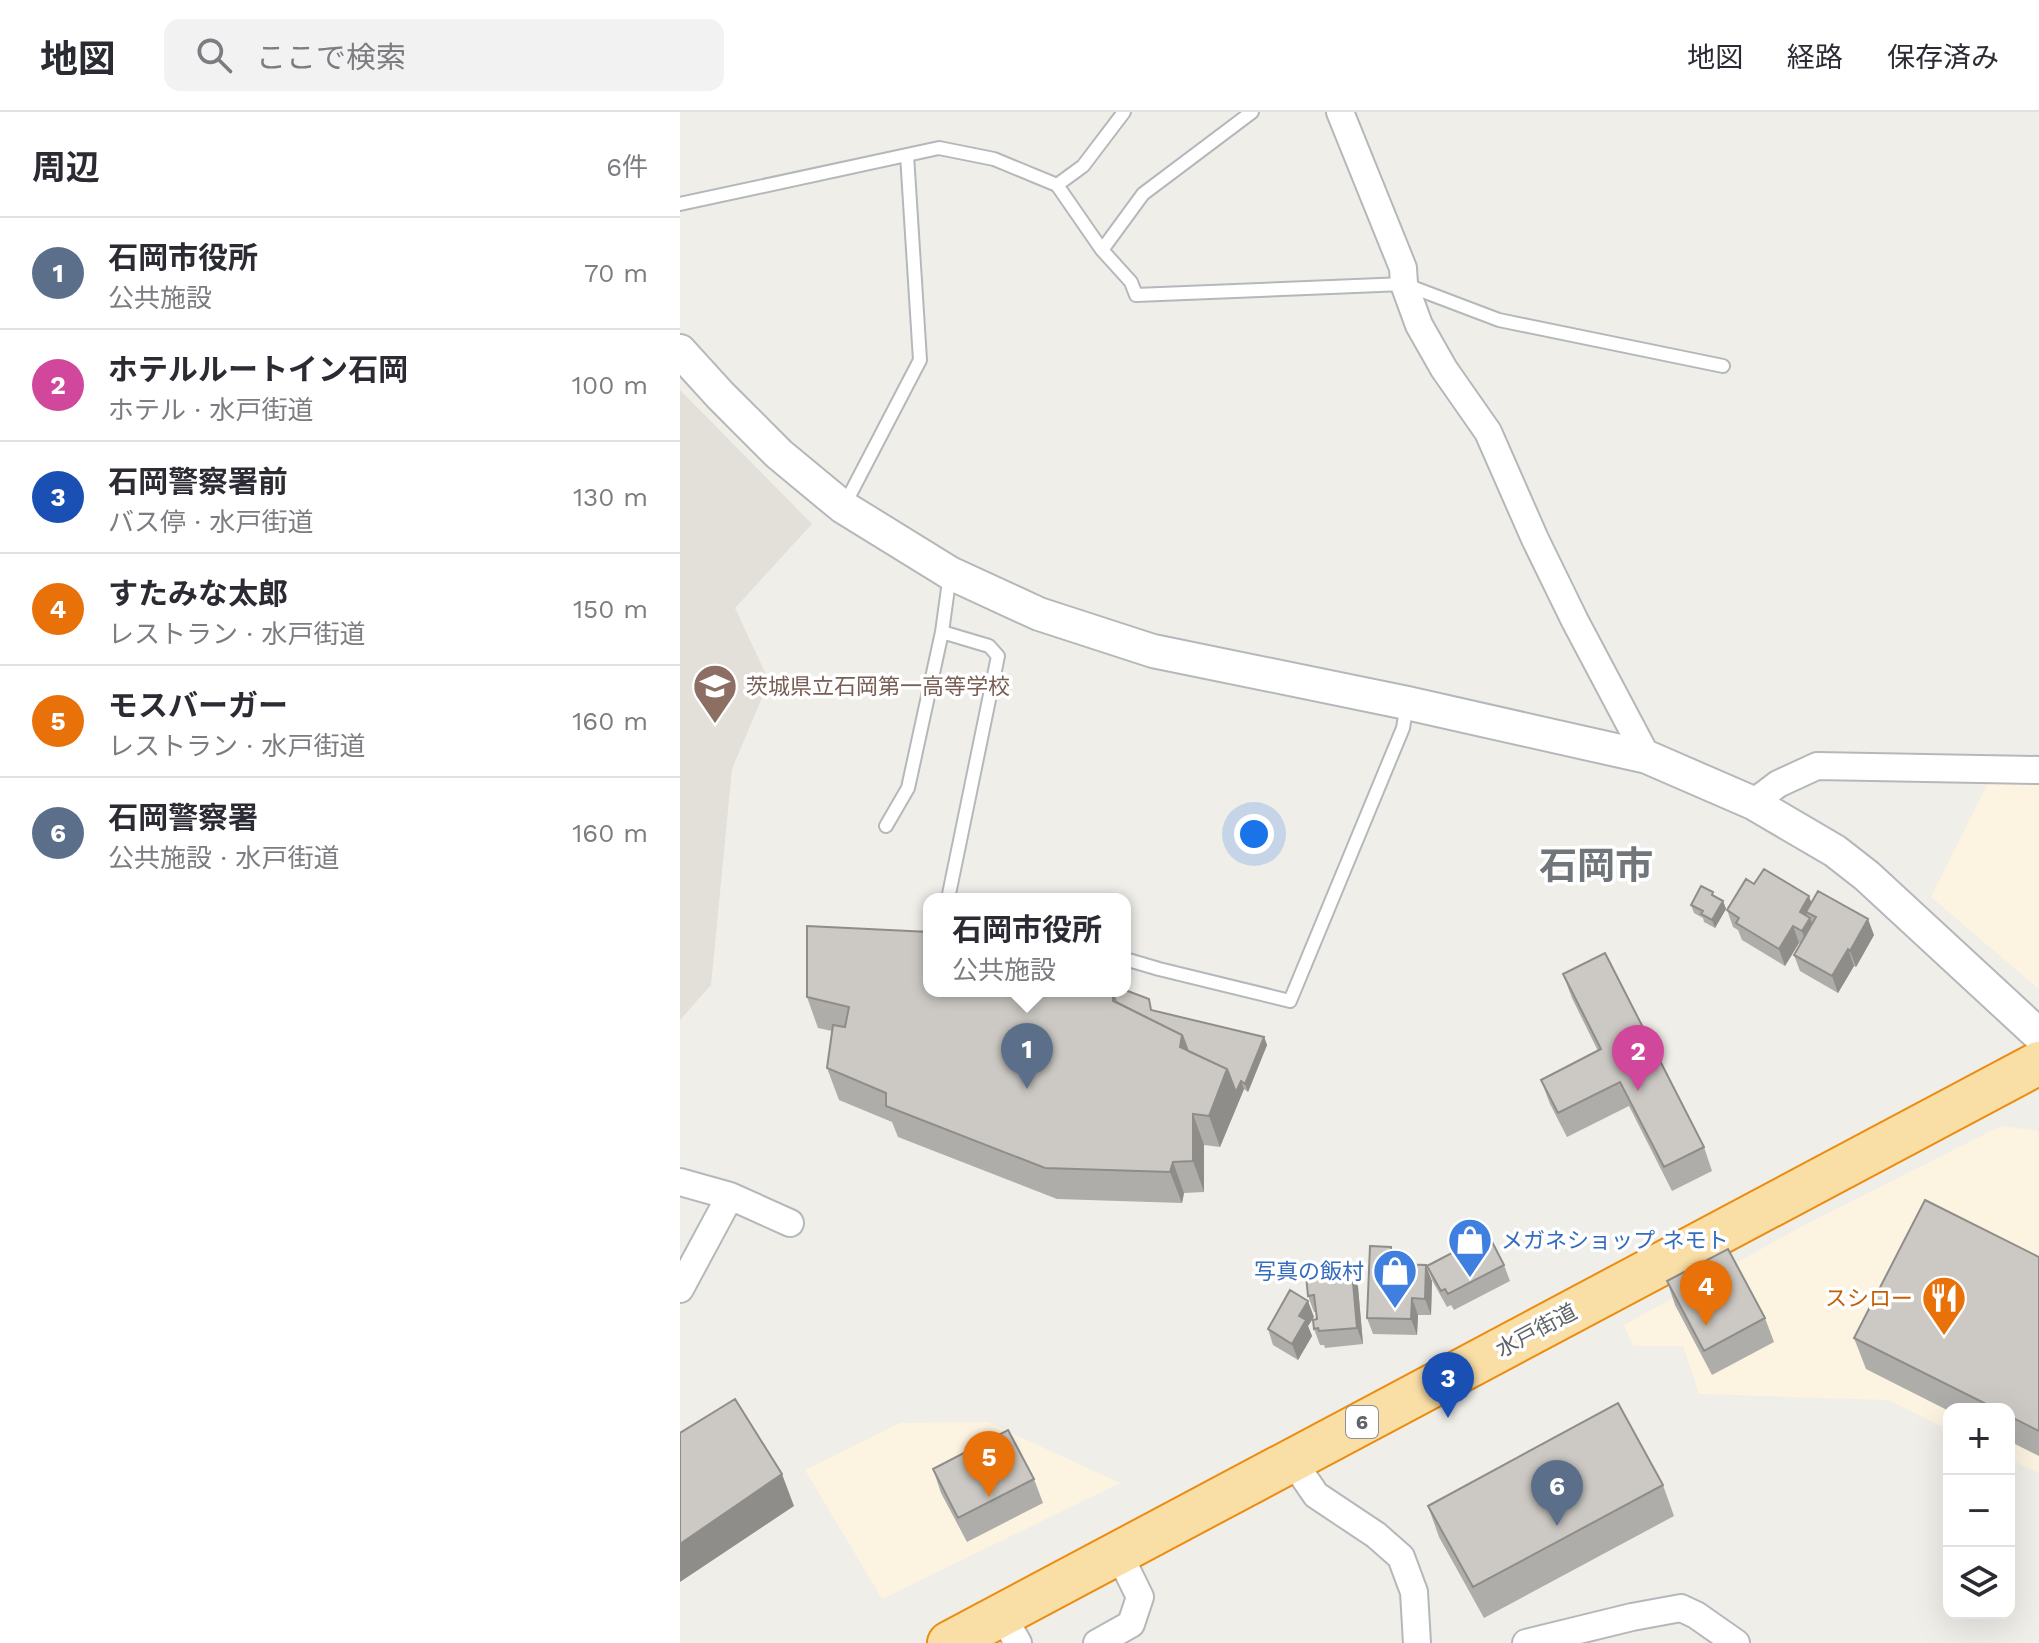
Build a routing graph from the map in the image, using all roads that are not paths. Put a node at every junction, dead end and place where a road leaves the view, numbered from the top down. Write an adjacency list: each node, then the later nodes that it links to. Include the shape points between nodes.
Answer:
1 (1124, 112): 5 (lane, via 1083,166)
2 (1252, 112): 7 (lane, via 1143,194)
3 (1340, 112): 8 (street, via 1403,268)
4 (907, 155): 5 (lane, via 939,148 994,159); 6 (lane); 11 (lane, via 920,360)
5 (1057, 185): 7 (lane)
6 (680, 204)
7 (1102, 250): 8 (lane, via 1136,295)
8 (1404, 284): 10 (lane, via 1499,320); 15 (street, via 1419,325 1488,432 1575,621)
9 (680, 351): 11 (street, via 779,454)
10 (1723, 366)
11 (843, 507): 12 (street)
12 (950, 573): 13 (lane); 14 (street, via 1039,614 1153,651)
13 (942, 632): 18 (lane, via 908,788); 19 (lane, via 989,646 998,656)
14 (1407, 703): 15 (street); 20 (lane, via 1403,728 1290,1001)
15 (1647, 757): 17 (street)
16 (2039, 770): 17 (street, via 1817,766)
17 (1753, 803): 21 (street, via 1867,876)
18 (886, 826)
19 (949, 893)
20 (1131, 961)
21 (2039, 1035)
22 (2039, 1063): 27 (highway, 水戸街道 / 6)
23 (680, 1182): 24 (street)
24 (730, 1196): 25 (street); 26 (street)
25 (790, 1223)
26 (680, 1289)
27 (1292, 1460): 28 (highway, 水戸街道 / 6); 32 (street, via 1316,1495 1401,1557 1414,1592)
28 (1118, 1552): 29 (highway, 水戸街道 / 6); 31 (street, via 1140,1597 1131,1624)
29 (1010, 1629): 30 (highway, 水戸街道 / 6)
30 (949, 1643)
31 (1097, 1643)
32 (1417, 1643)
33 (1526, 1643): 34 (street, via 1681,1608)
34 (1736, 1643)

